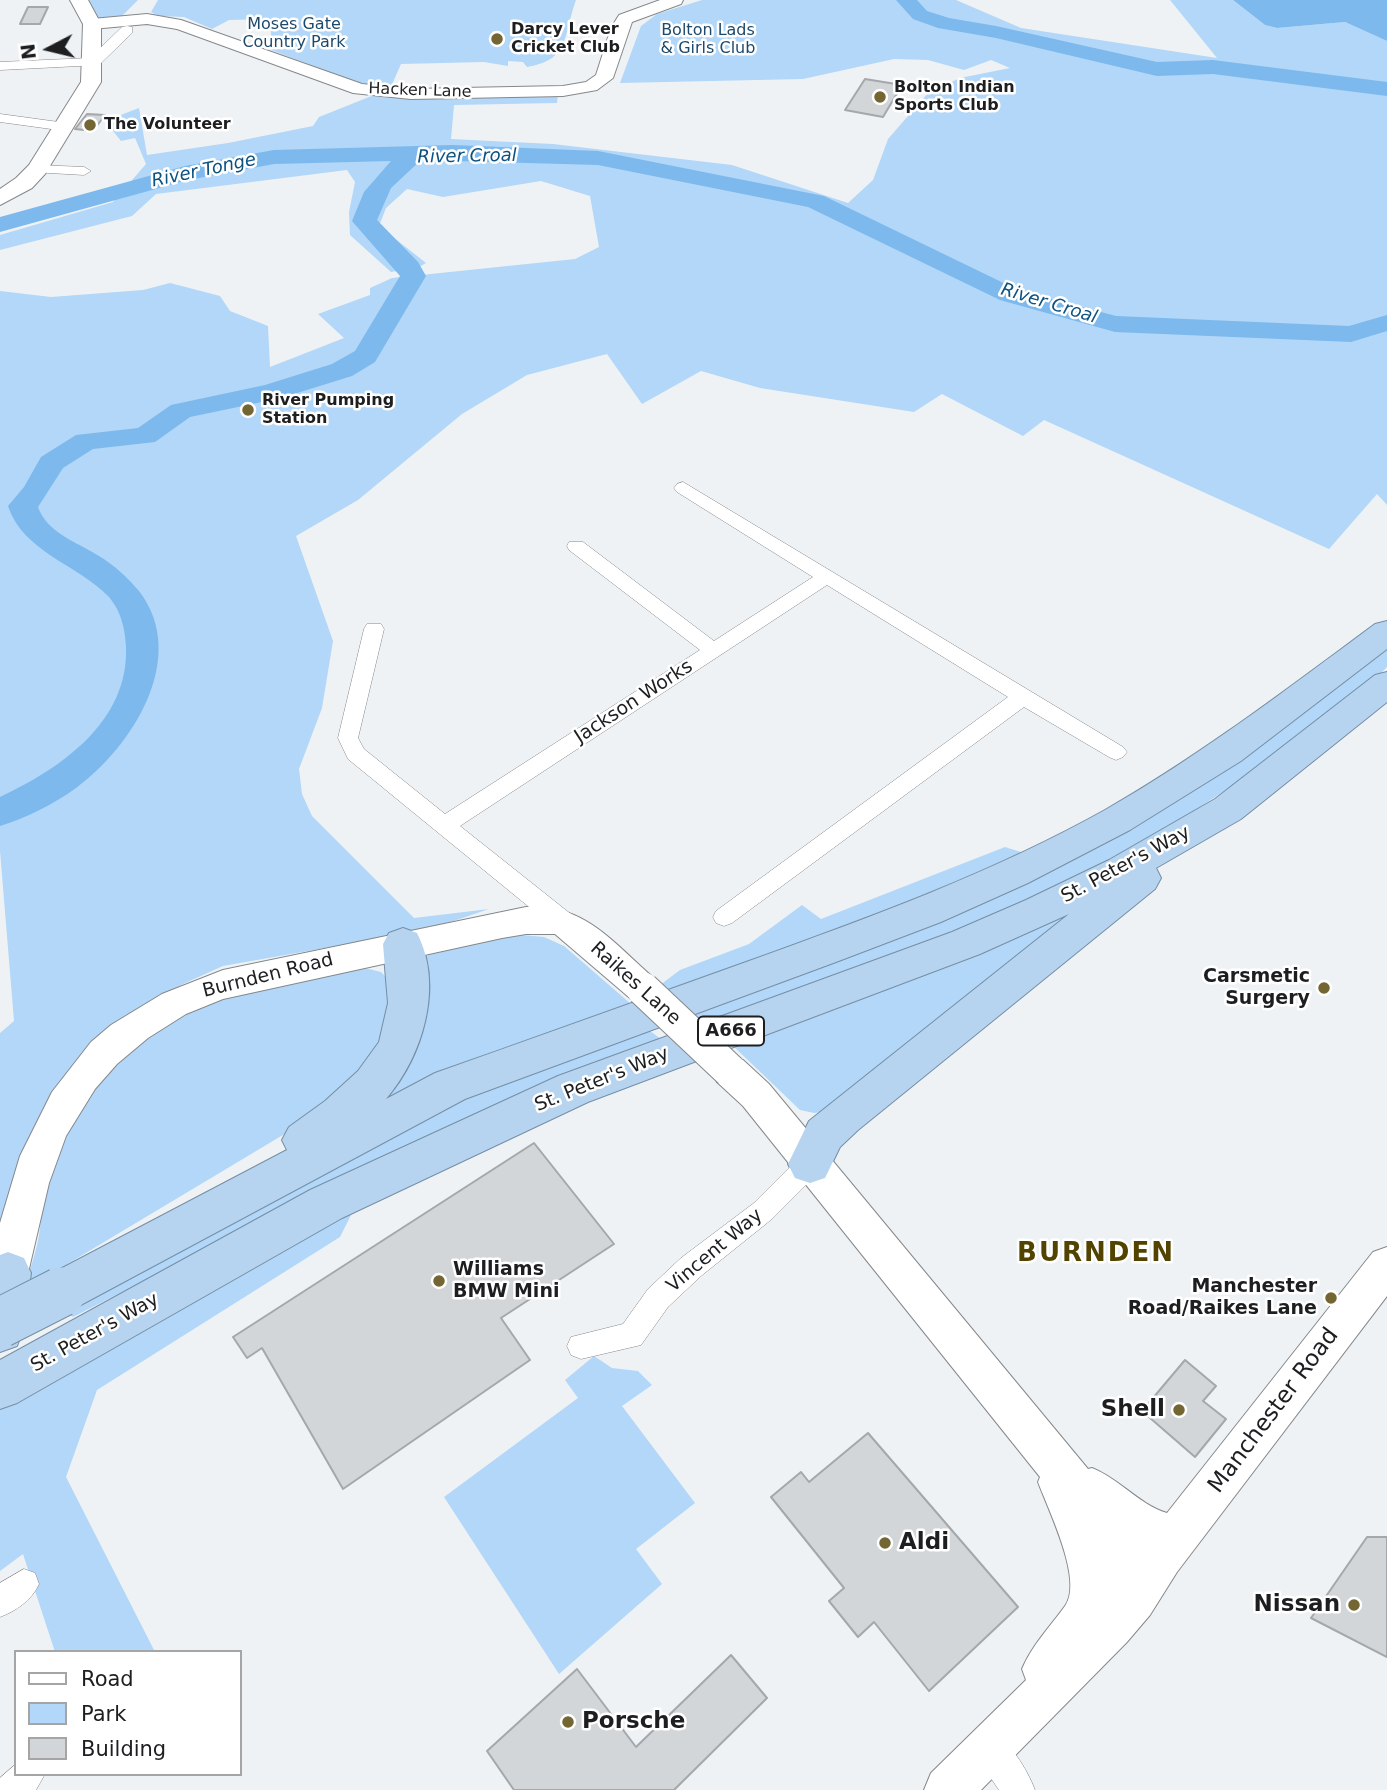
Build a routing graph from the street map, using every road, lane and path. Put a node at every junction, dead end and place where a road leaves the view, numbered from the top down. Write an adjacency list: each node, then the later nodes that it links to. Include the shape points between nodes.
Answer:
1 (79, 0): 3 (main road)
2 (675, 0): 3 (street, Hacken Lane, via 625,19 607,73 591,86 563,91 411,94 359,89 181,25 147,19)
3 (92, 24): 5 (main road)
4 (127, 30): 5 (street)
5 (94, 62): 6 (street); 8 (main road, via 91,82)
6 (0, 66)
7 (0, 118): 8 (street)
8 (66, 127): 9 (main road)
9 (37, 169): 10 (street); 11 (main road)
10 (83, 171)
11 (0, 198)
12 (683, 488): 14 (street)
13 (576, 546): 17 (street)
14 (825, 578): 17 (street, Jackson Works); 19 (street)
15 (374, 629): 22 (street, Raikes Lane, via 348,738 355,754)
16 (1387, 632): 29 (highway, A666, via 1228,752 1117,820 1015,873 835,946 450,1086)
17 (713, 650): 22 (street, Jackson Works)
18 (1387, 684): 21 (highway, St. Peter's Way / A666)
19 (1023, 697): 20 (street); 23 (street)
20 (1116, 752)
21 (1228, 809): 26 (highway, via 843,1116 824,1134); 33 (highway, St. Peter's Way / A666, via 1122,870 1015,922 548,1101 326,1204)
22 (444, 826): 24 (street, Raikes Lane)
23 (724, 917)
24 (564, 922): 25 (main road, Burnden Road, via 537,919); 26 (main road, Raikes Lane, bridge, via 756,1095)
25 (403, 944): 28 (main road, Burnden Road, via 195,994 106,1051 81,1079 42,1143); 29 (highway, via 408,1004 402,1035 388,1065 363,1097 290,1150)
26 (810, 1164): 32 (street, Vincent Way, via 763,1212 658,1298 631,1336); 34 (main road, Raikes Lane)
27 (1387, 1265): 35 (main road, Manchester Road)
28 (8, 1273): 31 (highway)
29 (72, 1286): 30 (highway, A666, bridge)
30 (0, 1324)
31 (0, 1330)
32 (581, 1346)
33 (0, 1385)
34 (1043, 1446): 35 (main road, Raikes Lane, via 1096,1513); 35 (main road, Raikes Lane, via 1122,1516 1150,1532); 36 (main road, Raikes Lane, via 1092,1570 1093,1592)
35 (1150, 1569): 36 (main road, Manchester Road); 37 (main road, Manchester Road, via 1098,1641)
36 (1085, 1619): 37 (main road, Manchester Road)
37 (988, 1747): 40 (main road, Manchester Road); 41 (street)
38 (27, 1776): 39 (street)
39 (10, 1790)
40 (948, 1790)
41 (1019, 1790)

